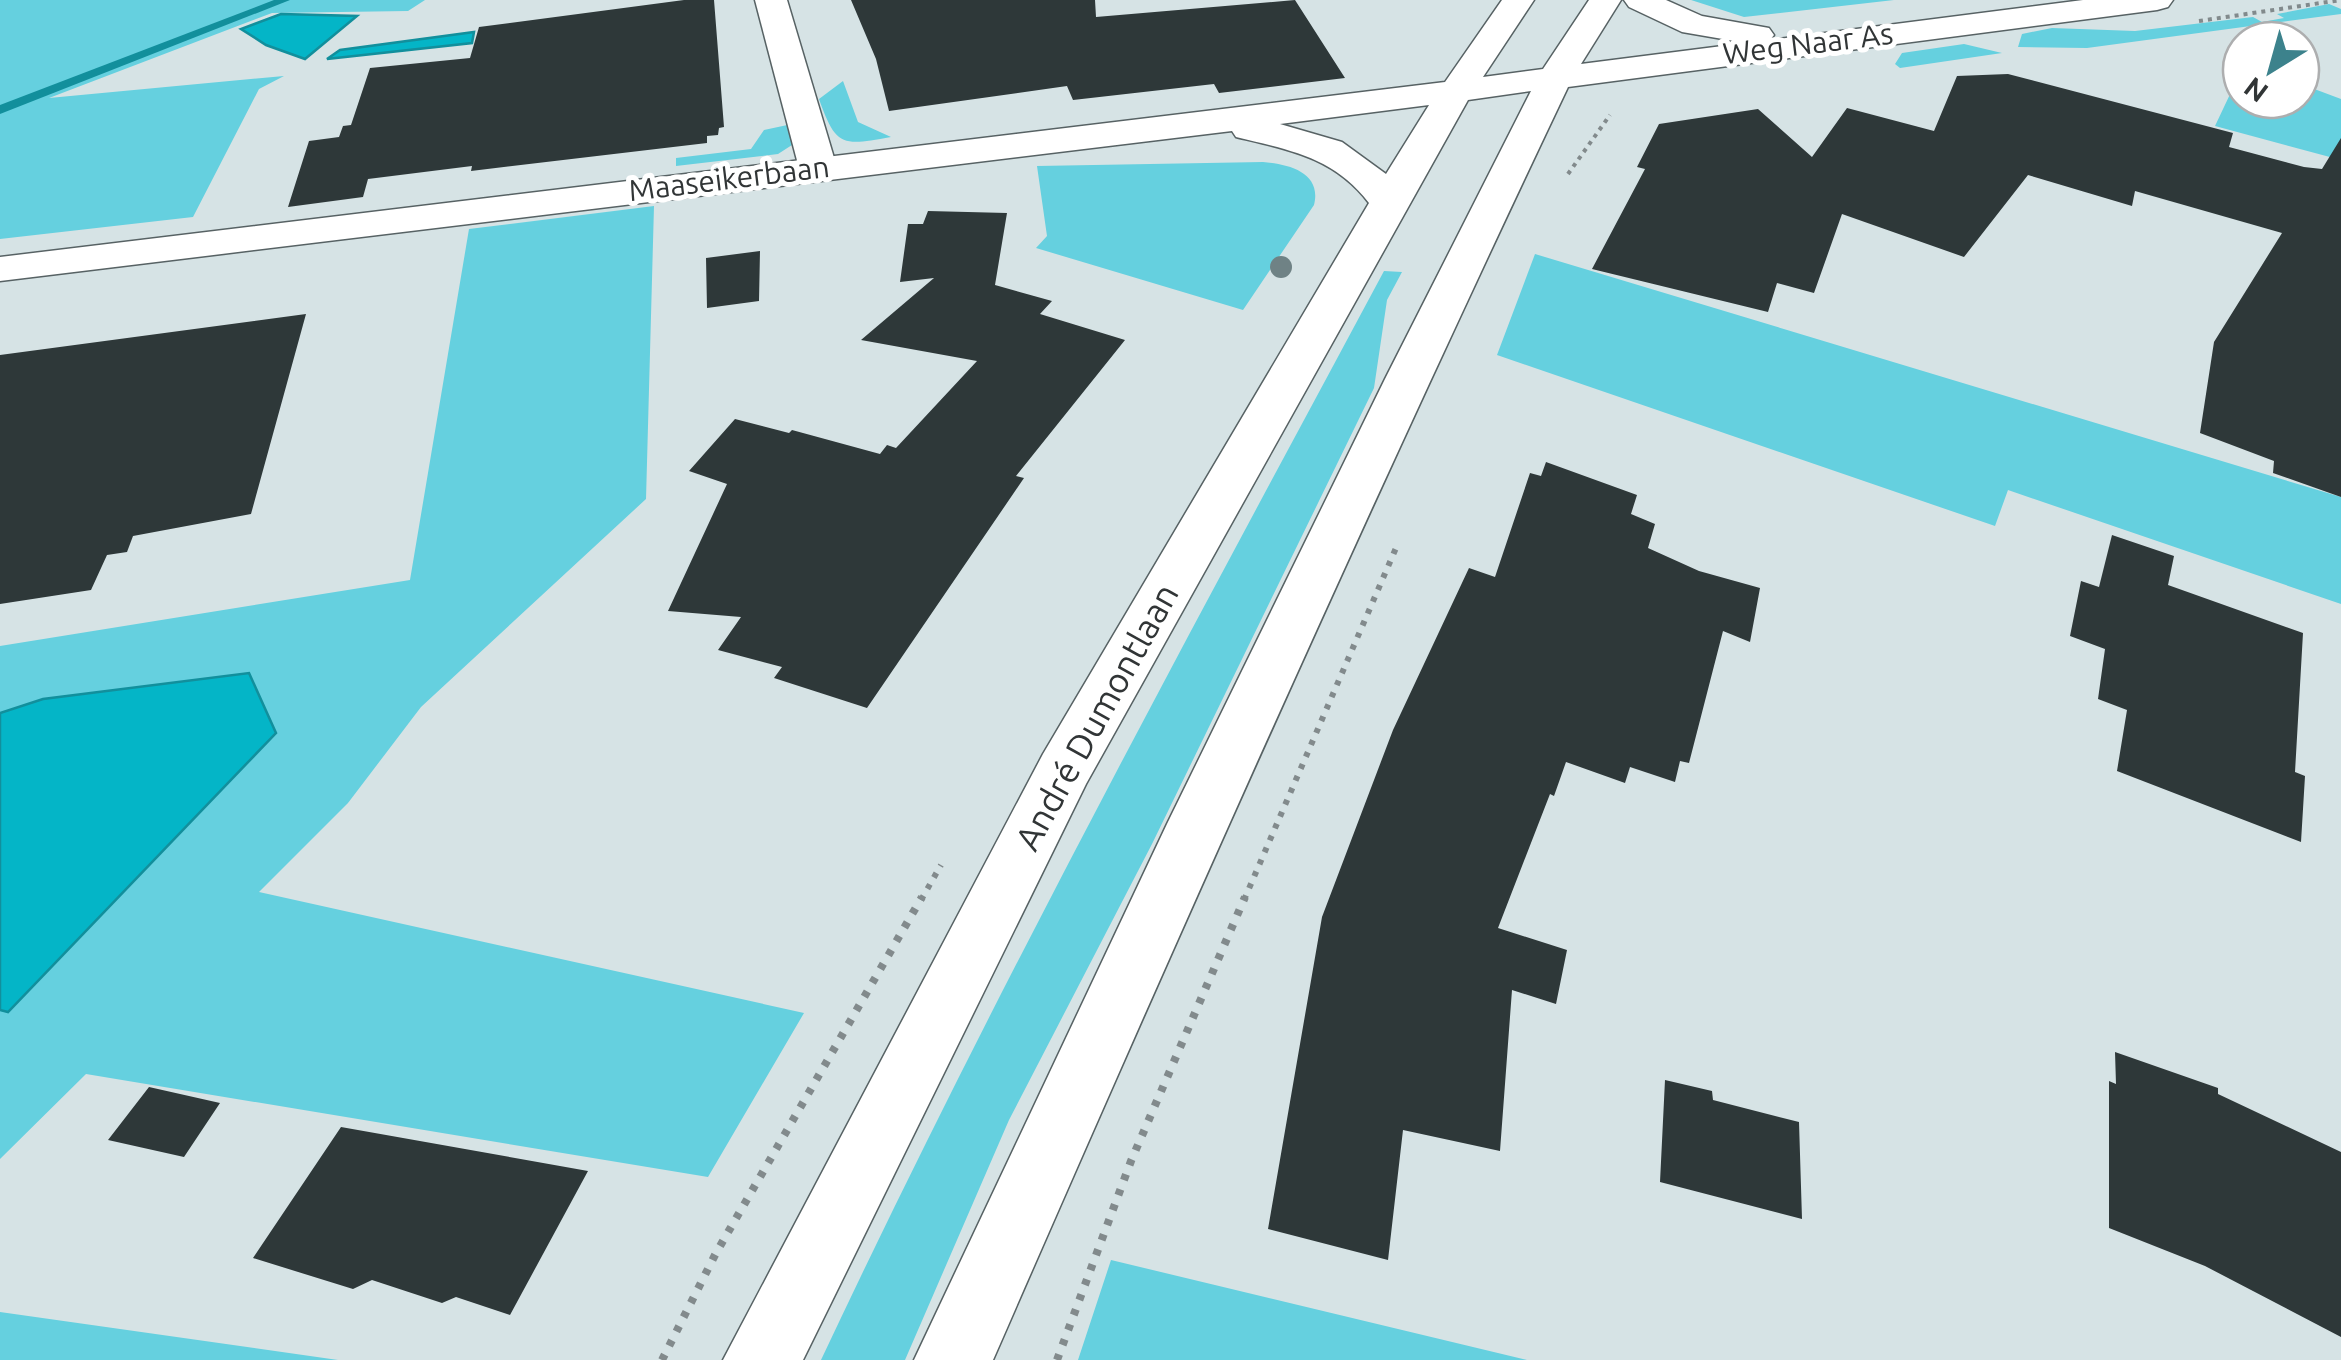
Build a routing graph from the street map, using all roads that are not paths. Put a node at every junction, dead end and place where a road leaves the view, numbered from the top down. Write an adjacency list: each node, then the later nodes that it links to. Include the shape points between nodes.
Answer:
1 (771, 0): 10 (main road)
2 (1518, 0): 8 (main road, André Dumontlaan)
3 (1606, 0): 7 (main road)
4 (1640, 0): 6 (main road, via 1674,18 1734,33)
5 (2157, 0): 6 (main road, Weg Naar As)
6 (1835, 40): 7 (main road, Weg Naar As)
7 (1556, 76): 8 (main road, Weg Naar As); 14 (main road, via 1197,824)
8 (1458, 88): 9 (main road, Maaseikerbaan); 11 (main road, André Dumontlaan)
9 (1216, 122): 10 (main road, Maaseikerbaan); 11 (main road, via 1335,152 1359,165)
10 (818, 168): 12 (main road, Maaseikerbaan)
11 (1390, 204): 13 (main road, André Dumontlaan, via 1064,771)
12 (0, 269)
13 (762, 1360)
14 (953, 1360)

